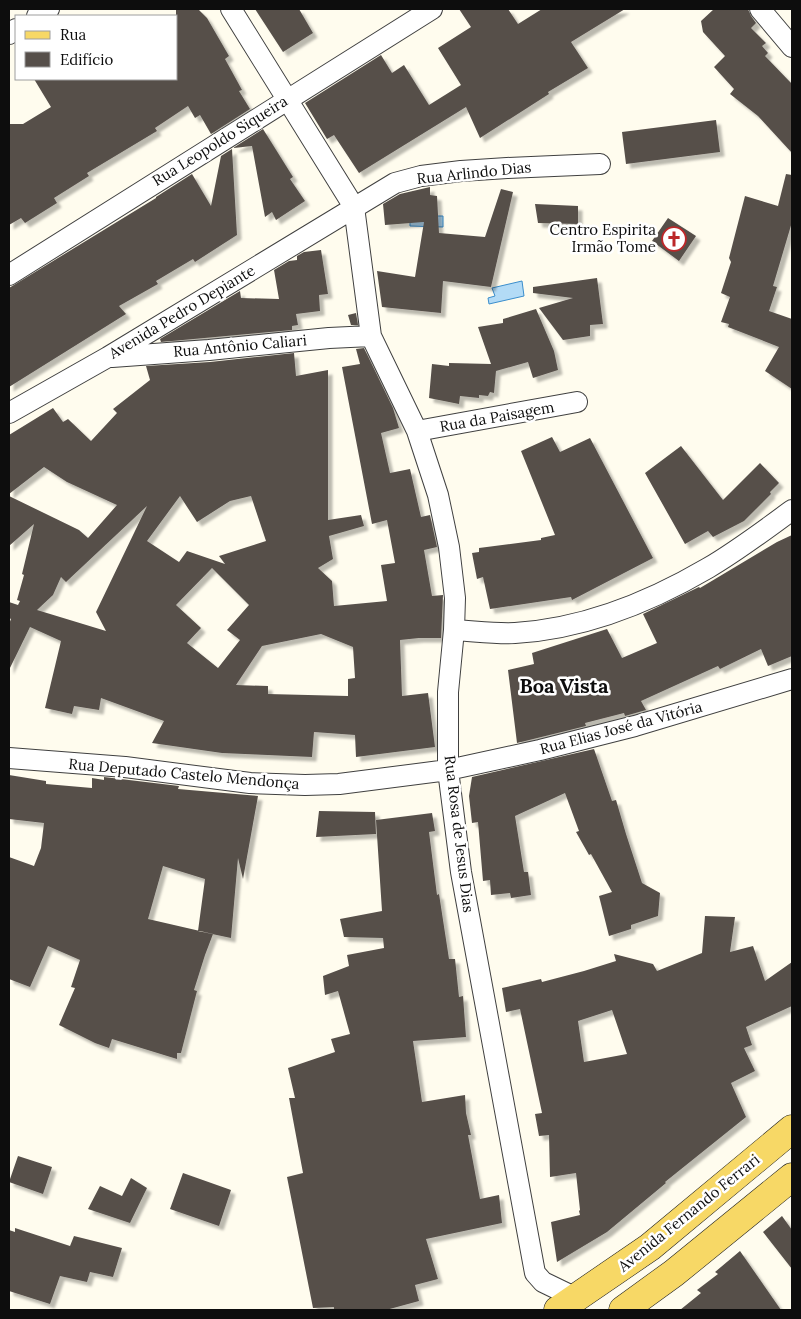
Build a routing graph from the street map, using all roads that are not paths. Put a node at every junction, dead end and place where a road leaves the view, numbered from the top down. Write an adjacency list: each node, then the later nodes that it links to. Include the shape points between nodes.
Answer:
1 (231, 9): 5 (street)
2 (432, 9): 5 (street, Rua Leopoldo Siqueira)
3 (760, 9): 4 (street)
4 (792, 47)
5 (287, 99): 7 (street); 8 (street, Rua Leopoldo Siqueira)
6 (600, 164): 7 (street, Rua Arlindo Dias, via 421,176 395,183)
7 (354, 207): 9 (street, Rua Rosa de Jesus Dias); 10 (street, Avenida Pedro Depiante)
8 (9, 275)
9 (372, 336): 10 (street, Rua Antônio Caliari); 13 (street, Rua Rosa de Jesus Dias)
10 (108, 357): 12 (street, Avenida Pedro Depiante)
11 (577, 402): 13 (street, Rua da Paisagem)
12 (9, 412)
13 (417, 431): 15 (street, Rua Rosa de Jesus Dias, via 438,495 449,547 455,598)
14 (792, 510): 15 (street, via 708,568 619,610 565,626 514,633)
15 (454, 630): 18 (street, Rua Rosa de Jesus Dias, via 448,692)
16 (792, 679): 18 (street, Rua Elias José da Vitória, via 635,726)
17 (9, 758): 18 (street, Rua Deputado Castelo Mendonça, via 125,767 250,783 305,785 340,784)
18 (448, 770): 21 (street, Rua Rosa de Jesus Dias, via 461,872 535,1273)
19 (792, 1129): 21 (main road, Avenida Fernando Ferrari, via 650,1247)
20 (792, 1177): 22 (main road)
21 (567, 1304)
22 (623, 1310)

